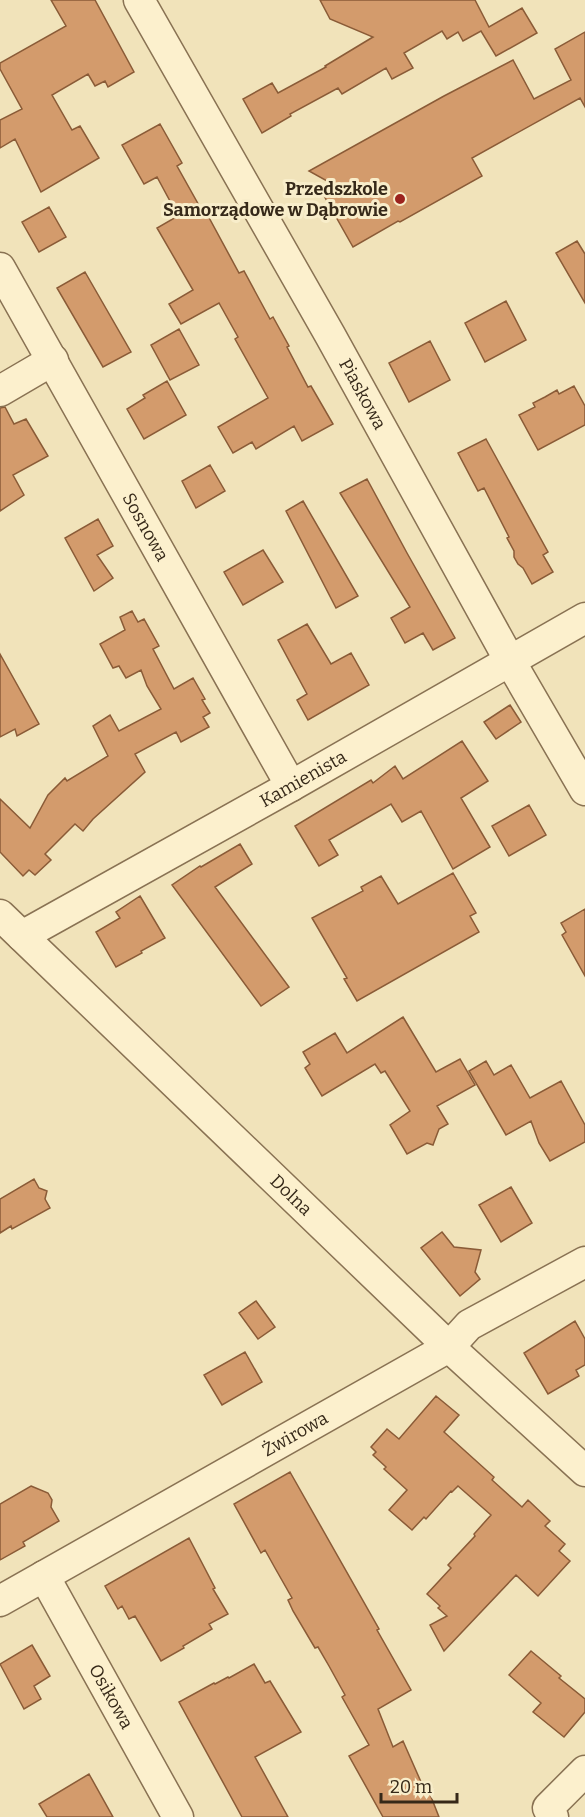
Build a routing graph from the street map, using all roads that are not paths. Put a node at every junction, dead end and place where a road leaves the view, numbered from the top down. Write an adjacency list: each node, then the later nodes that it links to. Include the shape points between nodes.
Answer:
1 (139, 0): 6 (street, Piaskowa)
2 (0, 268): 3 (street, Sosnowa)
3 (52, 360): 4 (street); 7 (street, Sosnowa)
4 (0, 391)
5 (585, 618): 6 (street, Kamienista)
6 (510, 661): 7 (street, Kamienista); 8 (street, Piaskowa)
7 (291, 786): 10 (street, Kamienista)
8 (585, 790)
9 (0, 915): 10 (street, Dolna)
10 (22, 936): 12 (street, Dolna)
11 (585, 1262): 12 (street, Żwirowa, via 469,1325)
12 (449, 1347): 13 (street, Dolna); 14 (street, Żwirowa)
13 (585, 1471)
14 (44, 1576): 15 (street, Żwirowa); 17 (street, Osikowa)
15 (0, 1601)
16 (585, 1771): 18 (street, via 548,1808)
17 (178, 1817)
18 (554, 1817)

